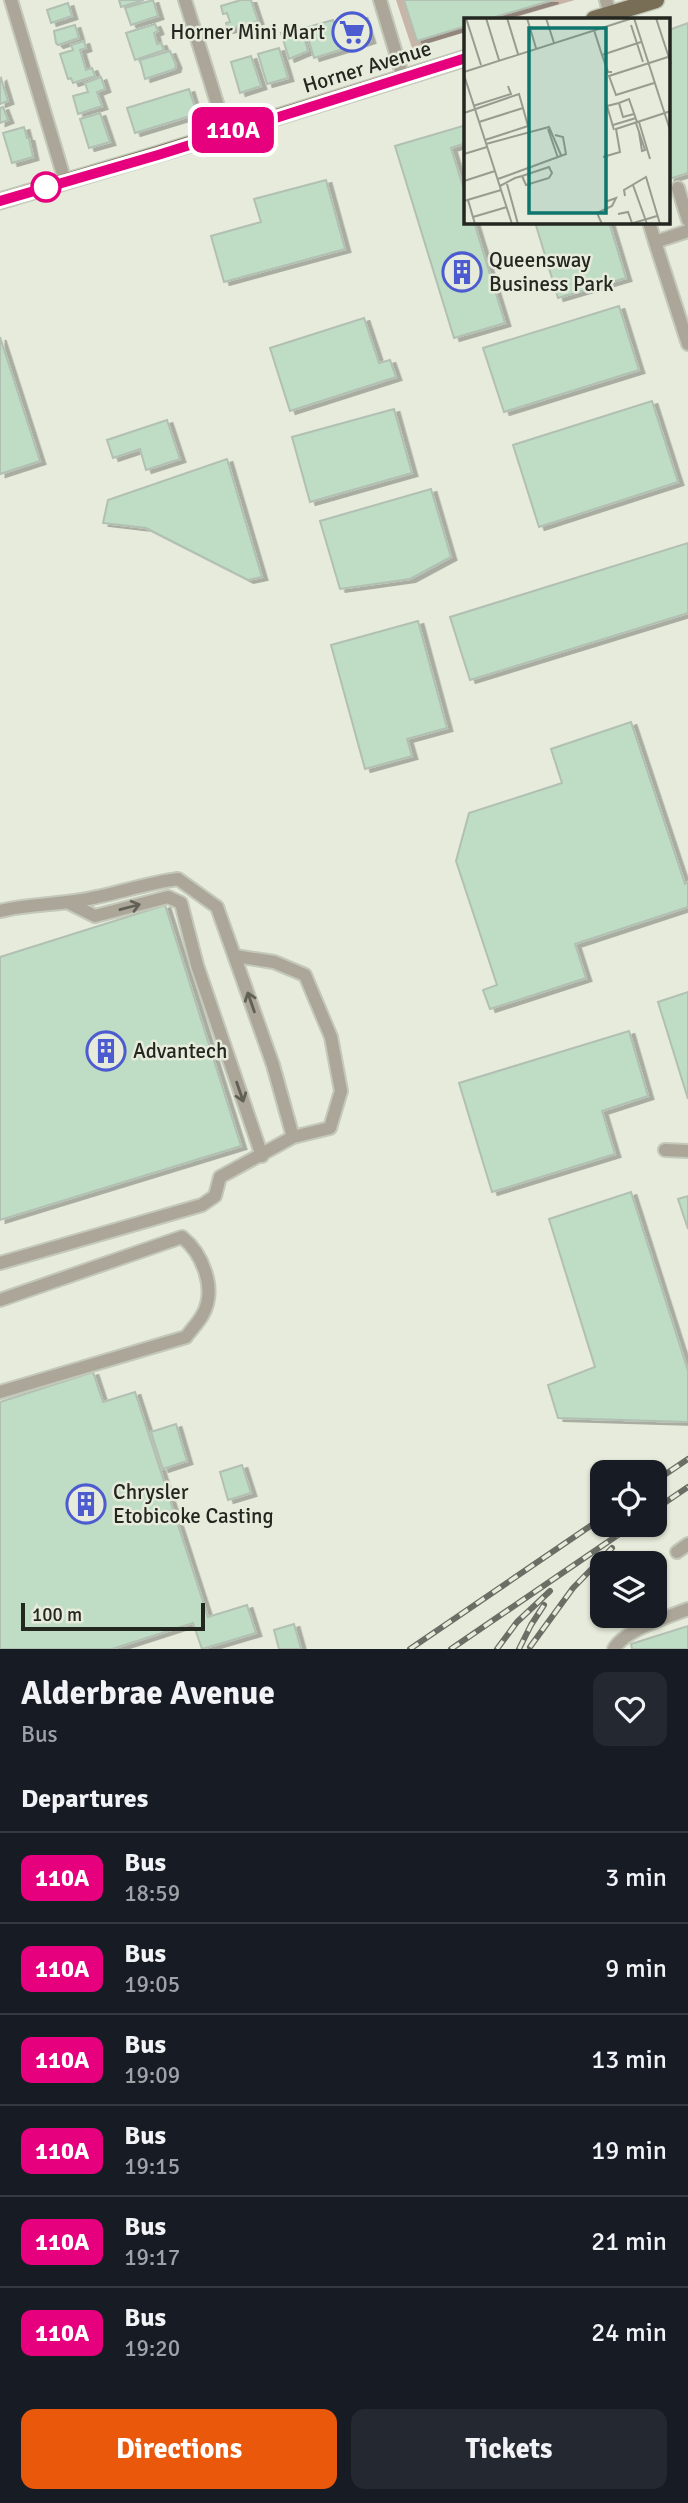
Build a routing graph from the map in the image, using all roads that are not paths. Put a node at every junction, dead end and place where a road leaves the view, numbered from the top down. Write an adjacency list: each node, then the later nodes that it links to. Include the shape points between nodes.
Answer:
1 (11, 0): 9 (street)
2 (186, 0): 8 (street)
3 (380, 0): 7 (street)
4 (656, 0): 5 (main road)
5 (608, 7)
6 (464, 59): 7 (main road, Horner Avenue)
7 (403, 77): 8 (main road, Horner Avenue)
8 (226, 132): 9 (main road, Horner Avenue)
9 (65, 181): 11 (main road, Horner Avenue)
10 (678, 188): 12 (street)
11 (0, 201)
12 (688, 220)
13 (650, 224): 15 (street)
14 (688, 230): 15 (street)
15 (655, 242): 16 (street)
16 (688, 344)
17 (66, 902): 18 (street); 19 (street, via 178,879 217,907); 23 (street, one-way to 23, via 94,916 168,897 181,903 197,965)
18 (0, 911)
19 (235, 956): 20 (street, one-way to 19); 20 (street, via 274,962 305,975 331,1037 341,1091 330,1128)
20 (293, 1137): 23 (street)
21 (665, 1150): 22 (street)
22 (688, 1151)
23 (262, 1156): 24 (street, via 220,1177 215,1196 202,1205)
24 (0, 1263)
25 (0, 1300): 26 (street, via 181,1237 193,1246 204,1267 208,1292 204,1313 186,1337)
26 (0, 1391)
27 (688, 1609): 28 (street, via 622,1639)
28 (614, 1649)

